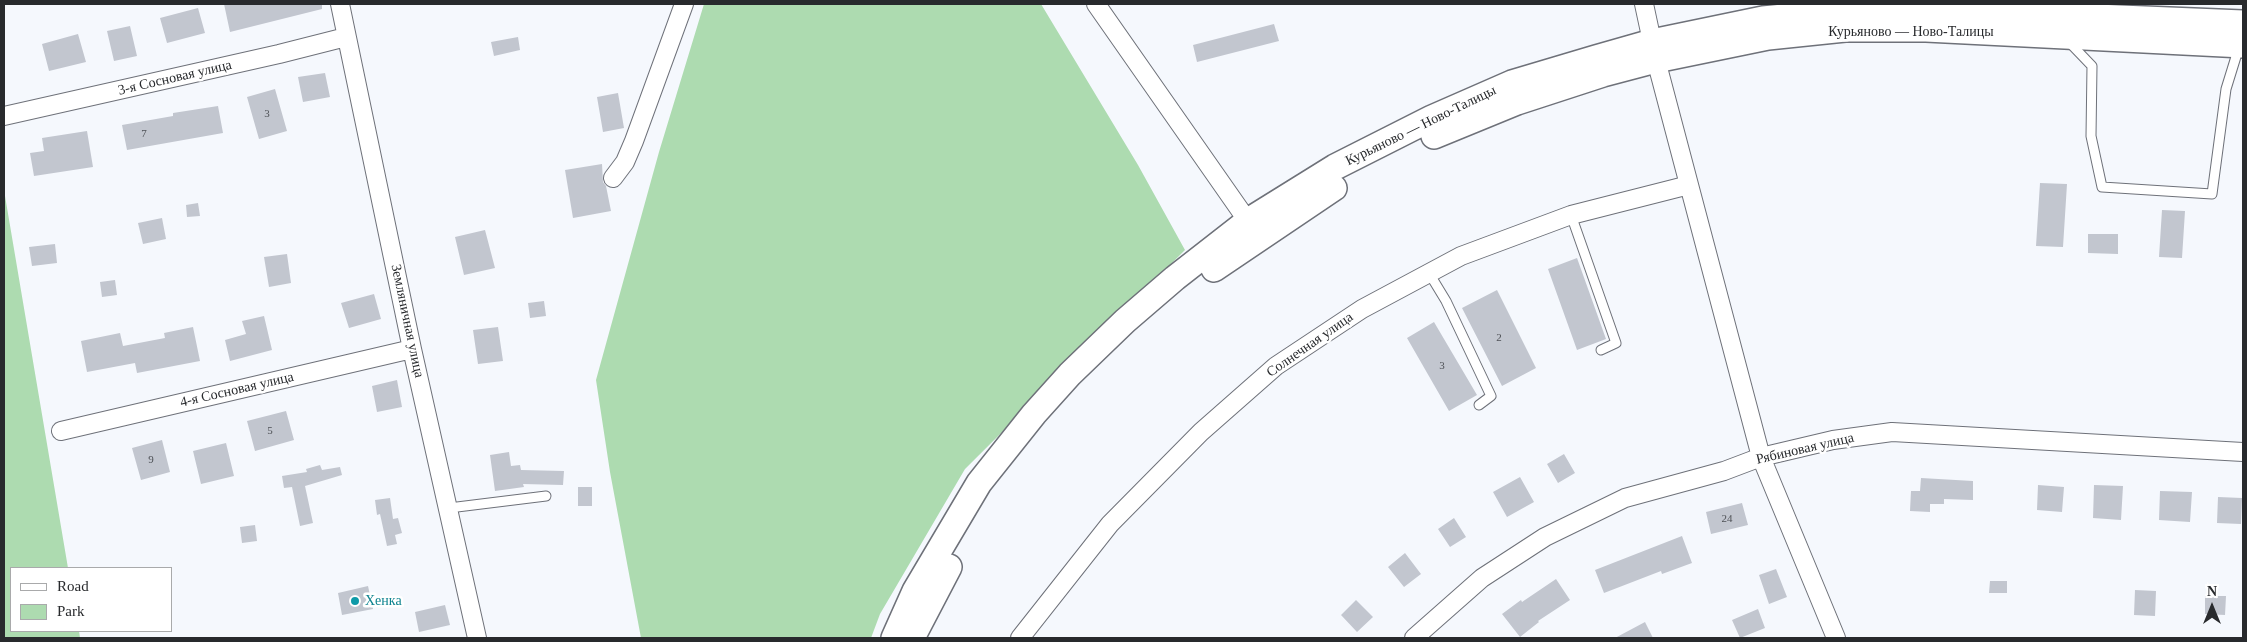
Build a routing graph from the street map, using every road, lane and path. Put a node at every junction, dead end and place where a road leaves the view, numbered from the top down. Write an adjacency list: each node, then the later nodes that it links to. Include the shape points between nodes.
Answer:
1 (340, 4): 6 (street, Земляничная улица)
2 (684, 4): 10 (street, via 634,141)
3 (1096, 4): 13 (street)
4 (1644, 4): 8 (street)
5 (2063, 35): 7 (main road, Курьяново — Ново-Талицы); 7 (lane, via 2092,66 2091,136 2102,187 2212,194 2226,89); 8 (main road, Курьяново — Ново-Талицы, via 1845,29)
6 (346, 37): 9 (street, 3-я Сосновая улица); 15 (street, Земляничная улица)
7 (2242, 38): 8 (main road, Курьяново — Ново-Талицы, via 1924,10 1846,11 1763,19)
8 (1654, 51): 11 (street); 13 (main road, Курьяново — Ново-Талицы, via 1603,74 1517,102 1436,134)
9 (4, 116)
10 (614, 178)
11 (1689, 185): 12 (street, Солнечная улица); 20 (street)
12 (1570, 215): 14 (street, Солнечная улица, via 1461,256); 16 (lane, via 1616,343)
13 (1254, 229): 24 (main road, Курьяново — Ново-Талицы, via 1174,278 1070,374 1034,414 979,484 915,591); 25 (main road, Курьяново — Ново-Талицы, via 1134,335 1083,384 1046,426 987,503)
14 (1430, 273): 17 (lane, via 1491,396); 26 (street, Солнечная улица, via 1362,309 1276,366 1201,432 1110,524)
15 (412, 349): 18 (street, 4-я Сосновая улица); 22 (street, Земляничная улица)
16 (1601, 350)
17 (1479, 405)
18 (61, 431)
19 (2243, 452): 20 (street, Рябиновая улица, via 1892,432 1833,440)
20 (1761, 457): 27 (street, Рябиновая улица, via 1724,471 1625,498 1545,537 1482,578); 28 (street)
21 (546, 496): 22 (lane)
22 (449, 508): 23 (street, Земляничная улица)
23 (478, 638)
24 (894, 638)
25 (912, 638)
26 (1020, 638)
27 (1414, 638)
28 (1836, 638)

